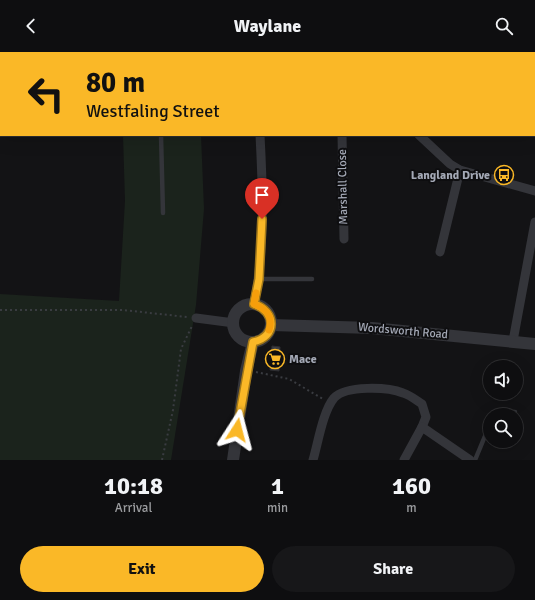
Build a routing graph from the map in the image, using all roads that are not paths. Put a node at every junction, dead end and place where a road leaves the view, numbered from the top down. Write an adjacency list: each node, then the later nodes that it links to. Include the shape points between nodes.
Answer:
1 (161, 136): 7 (lane)
2 (260, 136): 11 (street, via 262,177)
3 (342, 136): 9 (street, Marshall Close)
4 (420, 136): 5 (street)
5 (460, 170): 6 (street); 10 (street)
6 (535, 191)
7 (163, 213)
8 (535, 222): 17 (street)
9 (344, 239)
10 (440, 252)
11 (259, 279): 12 (lane); 13 (street)
12 (312, 279)
13 (254, 304): 15 (street, via 239,310); 16 (street, via 265,310)
14 (196, 318): 15 (street)
15 (234, 323): 18 (street, via 236,333 241,338)
16 (271, 325): 17 (street, Wordsworth Road, via 372,328); 18 (street, via 266,337)
17 (513, 341): 19 (street, Wordsworth Road)
18 (253, 342): 22 (street, via 246,371)
19 (535, 344)
20 (422, 426): 23 (street, via 426,417 422,404 403,393 381,389 343,392 334,398 331,404); 24 (street); 25 (street)
21 (483, 441): 26 (lane)
22 (233, 460)
23 (313, 460)
24 (404, 460)
25 (470, 460)
26 (475, 460)

